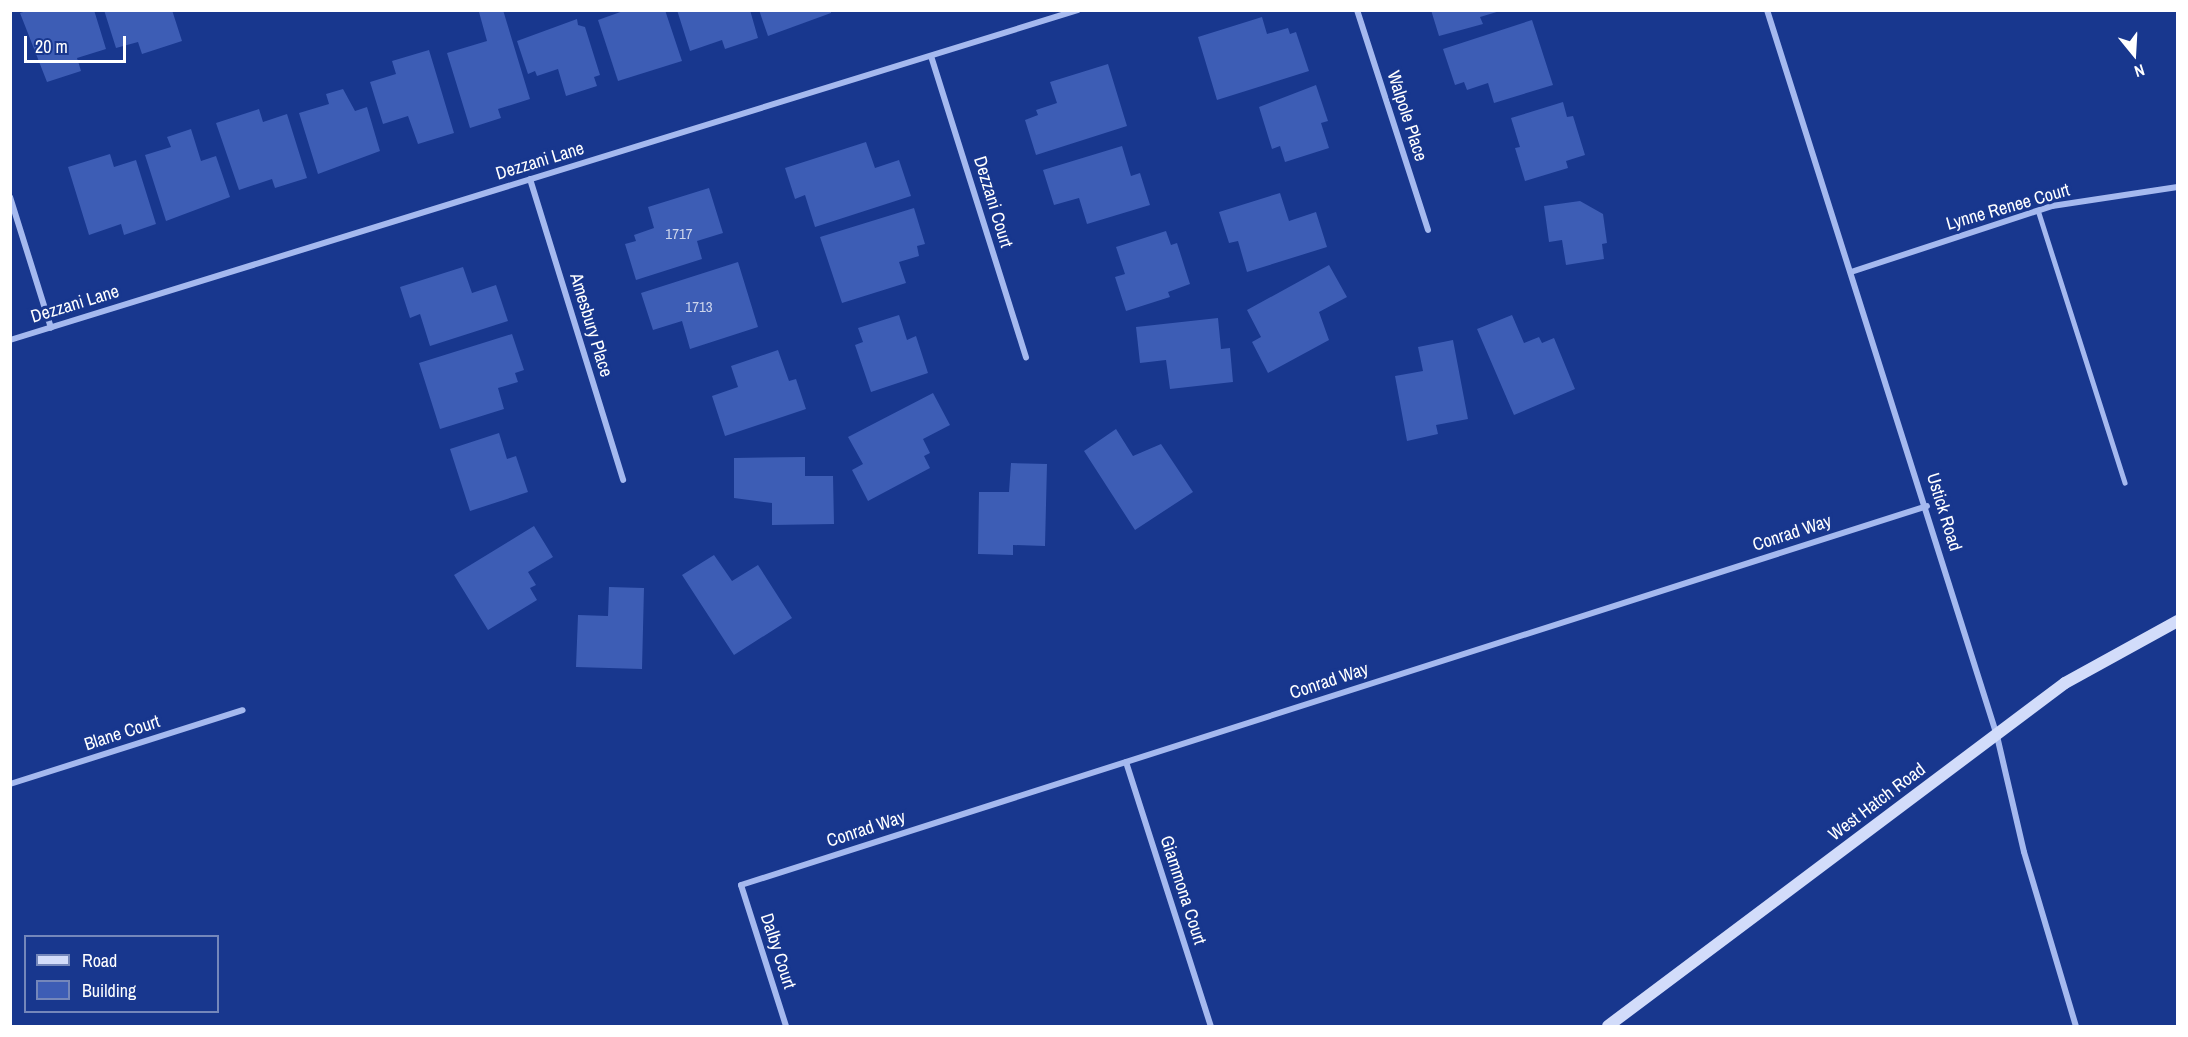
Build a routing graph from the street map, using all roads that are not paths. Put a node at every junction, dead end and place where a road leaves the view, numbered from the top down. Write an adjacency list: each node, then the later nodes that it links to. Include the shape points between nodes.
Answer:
1 (1078, 10): 4 (street, Dezzani Lane)
2 (1357, 10): 9 (street, Walpole Place)
3 (1767, 10): 10 (street, Ustick Road)
4 (931, 56): 5 (street, Dezzani Lane); 13 (street, Dezzani Court)
5 (530, 179): 11 (street, Dezzani Lane); 14 (street, Amesbury Place)
6 (2178, 187): 8 (street, Lynne Renee Court)
7 (10, 197): 11 (street)
8 (2038, 210): 10 (street, Lynne Renee Court); 15 (lane)
9 (1428, 230)
10 (1851, 272): 16 (street, Ustick Road)
11 (51, 327): 12 (street, Dezzani Lane)
12 (10, 340)
13 (1026, 357)
14 (623, 480)
15 (2125, 482)
16 (1927, 506): 19 (street, Ustick Road); 20 (street, Conrad Way)
17 (2178, 621): 19 (main road, West Hatch Road, via 2065,683)
18 (243, 710): 21 (street, Blane Court)
19 (1997, 736): 25 (main road, West Hatch Road); 26 (street, Ustick Road, via 2024,852)
20 (1126, 762): 22 (street, Conrad Way); 24 (street, Giammona Court)
21 (10, 784)
22 (741, 885): 23 (street, Dalby Court)
23 (786, 1026)
24 (1211, 1026)
25 (1608, 1026)
26 (2076, 1026)

